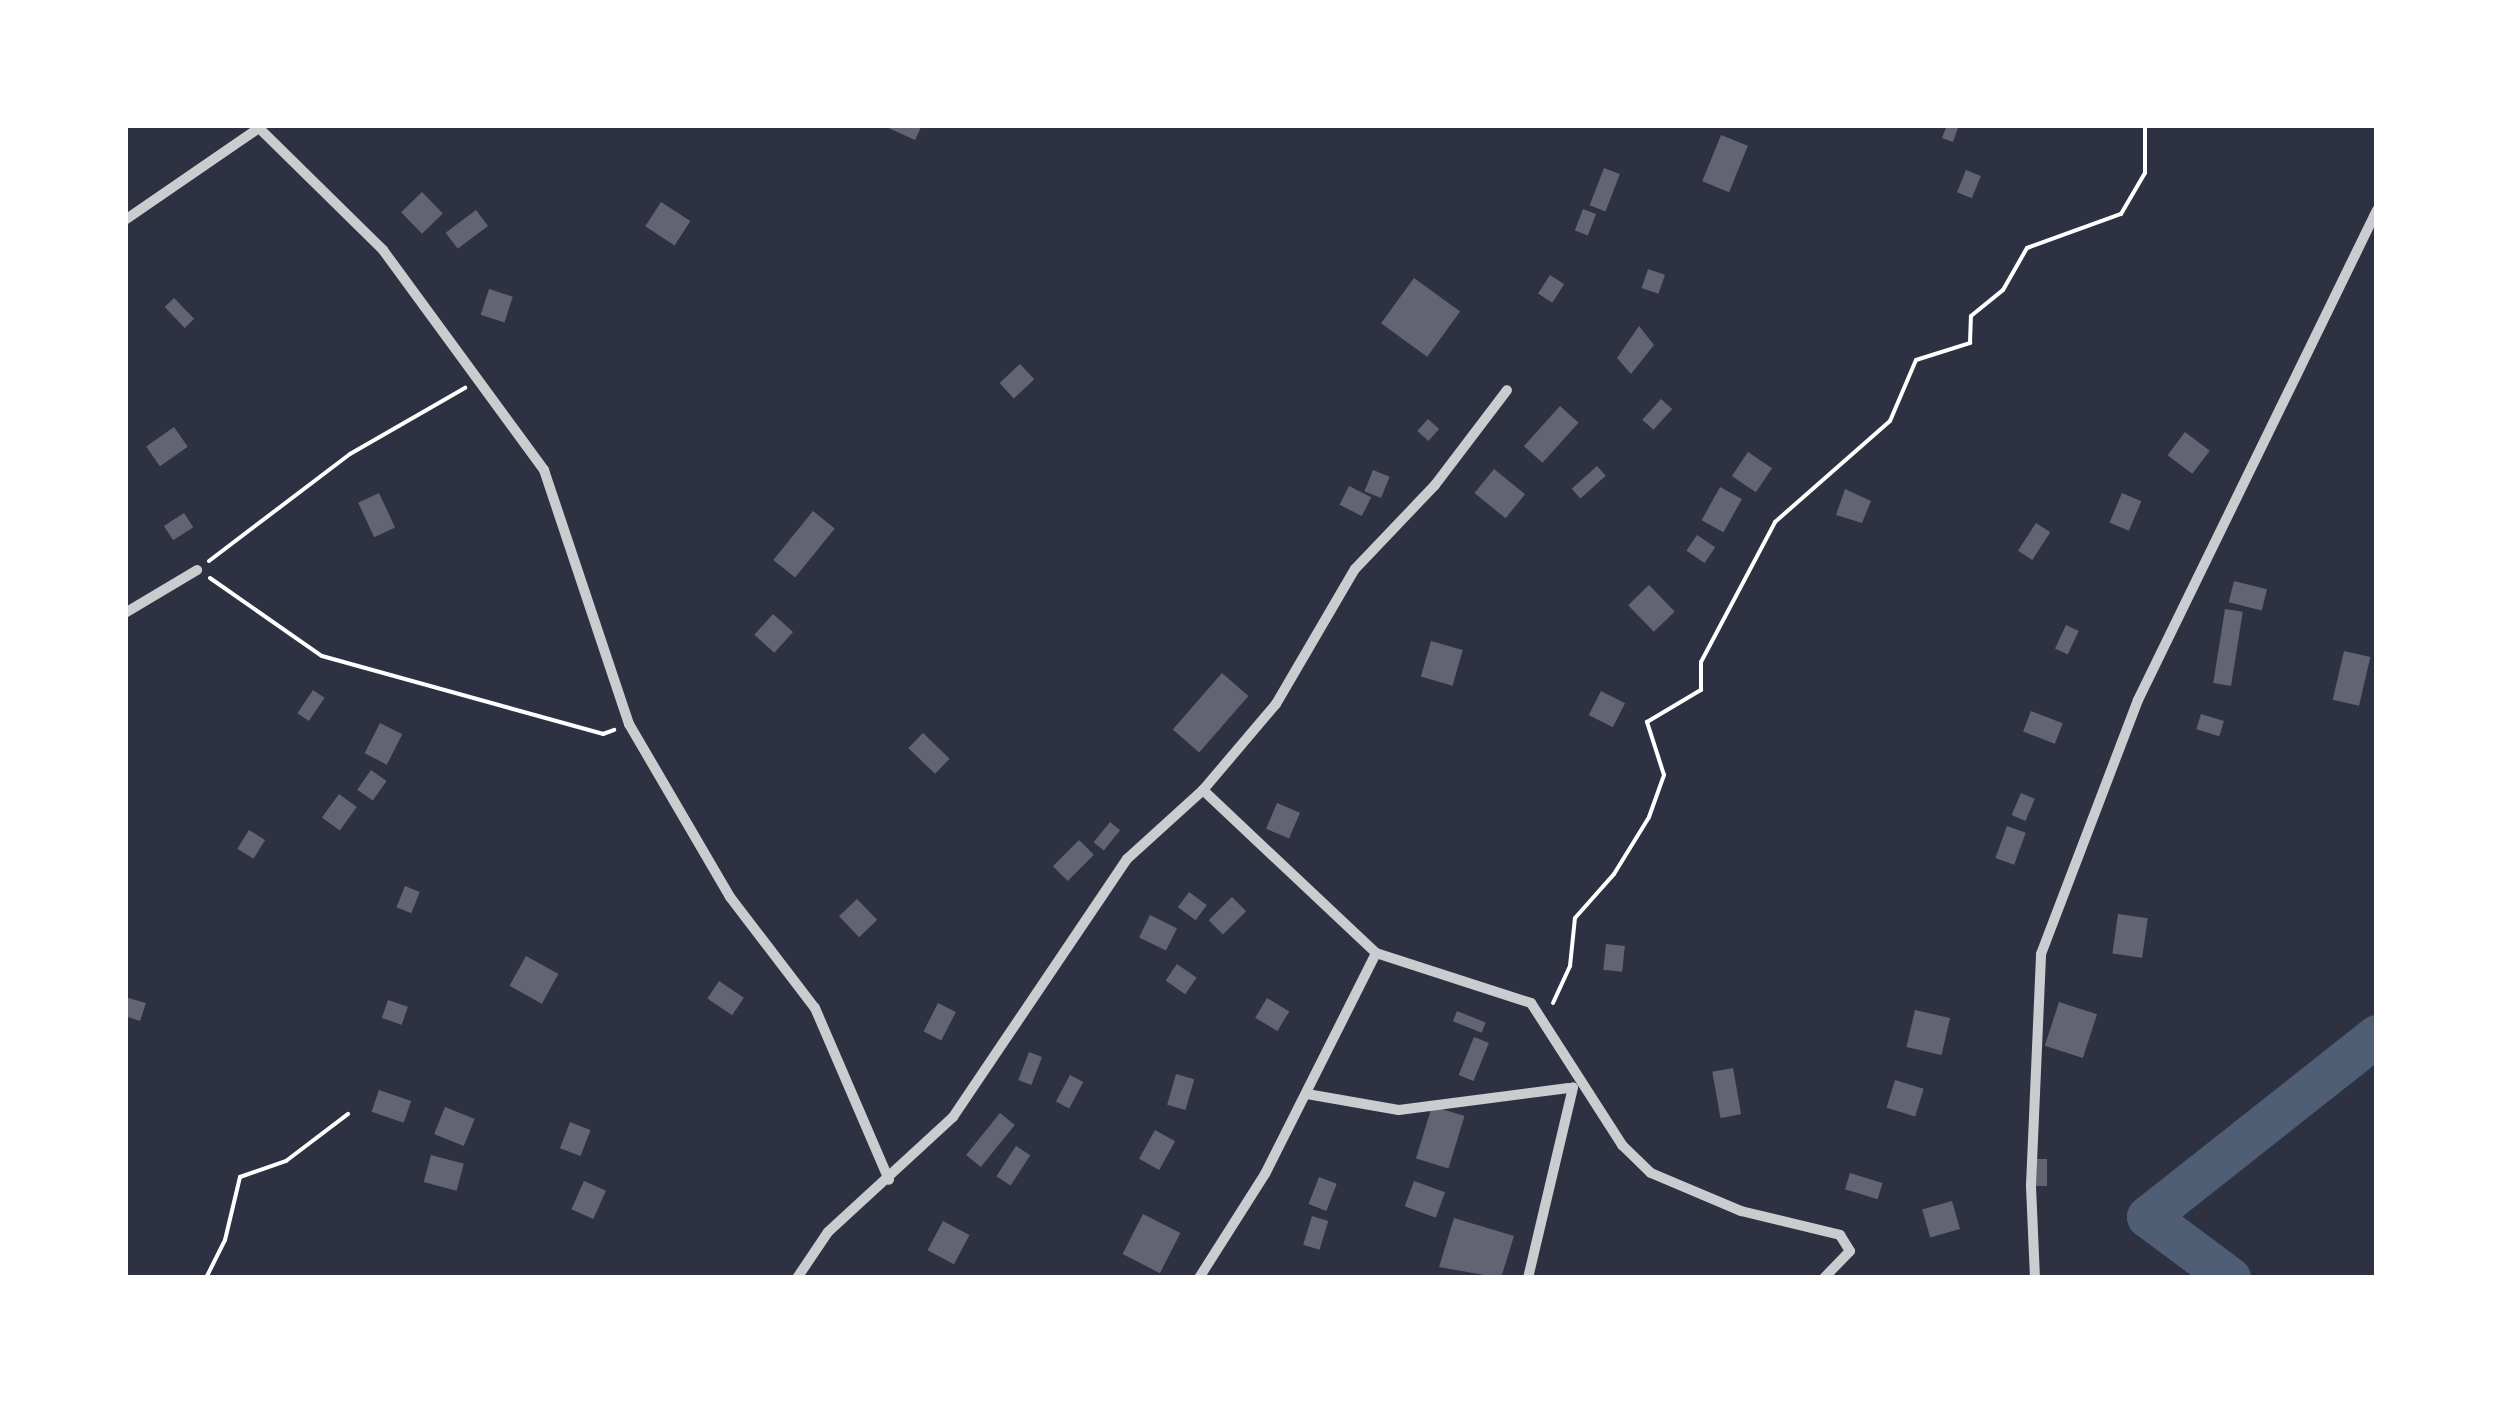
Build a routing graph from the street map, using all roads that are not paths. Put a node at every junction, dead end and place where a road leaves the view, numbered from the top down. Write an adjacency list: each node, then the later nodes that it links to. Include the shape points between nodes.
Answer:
1 (2377, 210): 16 (street, via 2138,700 2041,954 2031,1185)
2 (125, 220): 11 (street, via 259,128 383,250 544,470 629,724 730,897 815,1008)
3 (1507, 390): 6 (street, via 1434,486 1355,569 1276,704)
4 (198, 570): 5 (street)
5 (125, 613)
6 (1203, 790): 7 (street); 11 (street, via 1127,859 953,1117)
7 (1376, 953): 8 (street, via 1531,1004); 10 (street)
8 (1584, 1085): 9 (street); 15 (street, via 1622,1145 1651,1173 1741,1210 1840,1235 1850,1251)
9 (1569, 1088): 10 (street, via 1399,1110); 14 (street)
10 (1307, 1094): 13 (street)
11 (889, 1180): 12 (street, via 828,1232)
12 (796, 1278)
13 (1199, 1278)
14 (1528, 1278)
15 (1824, 1278)
16 (2035, 1278)

